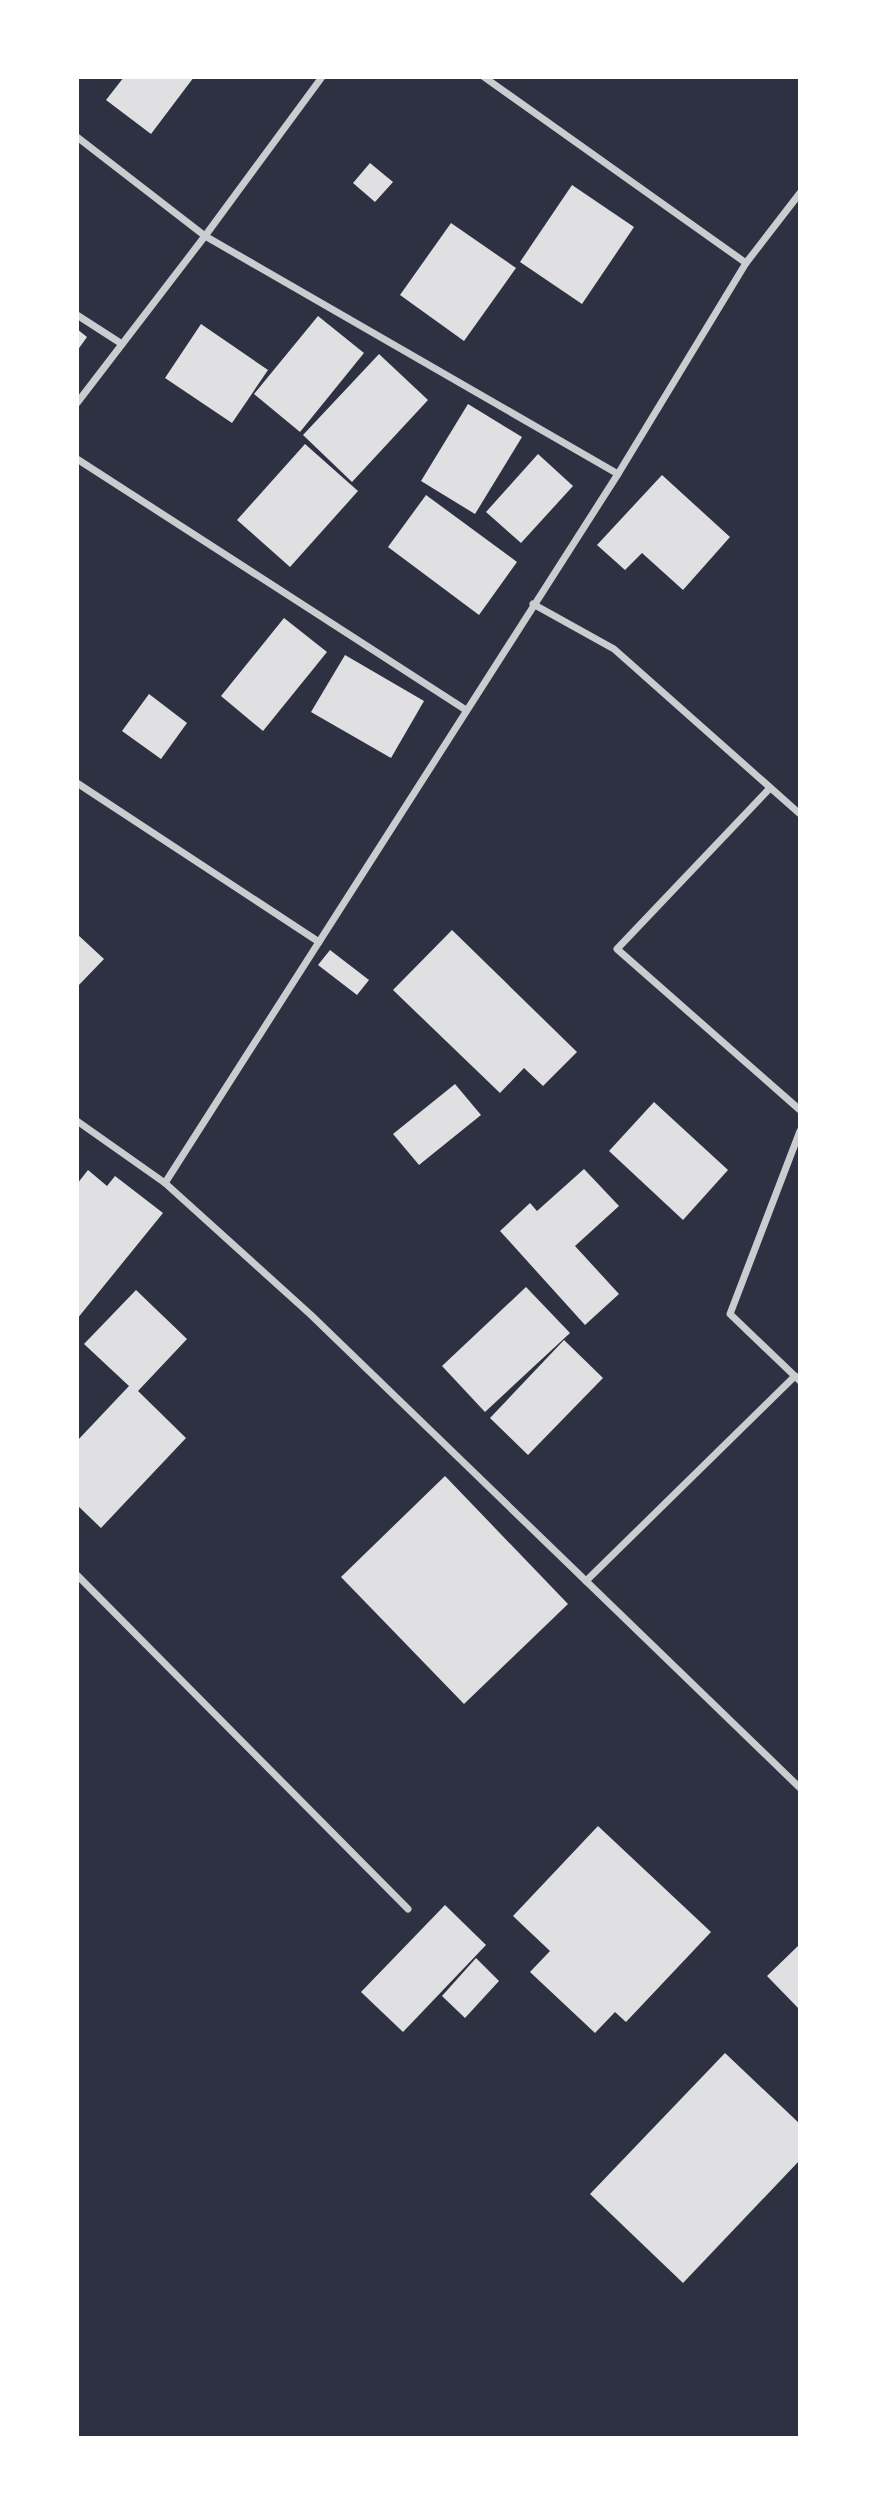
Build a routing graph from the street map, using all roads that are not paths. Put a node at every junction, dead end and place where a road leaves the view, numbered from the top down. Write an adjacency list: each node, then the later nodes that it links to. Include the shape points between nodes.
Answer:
1 (322, 77): 5 (street)
2 (484, 77): 6 (street)
3 (77, 137): 5 (street)
4 (800, 193): 6 (street)
5 (205, 236): 8 (street); 11 (street)
6 (746, 263): 11 (street)
7 (77, 315): 8 (street)
8 (122, 344): 9 (street)
9 (77, 403)
10 (77, 459): 13 (street)
11 (618, 474): 12 (street)
12 (534, 604): 13 (street); 15 (street, via 614,649)
13 (466, 710): 17 (street)
14 (77, 783): 17 (street)
15 (770, 788): 16 (street); 18 (street, via 617,949)
16 (800, 814)
17 (319, 942): 21 (street)
18 (800, 1110)
19 (77, 1121): 21 (street)
20 (800, 1131): 22 (street, via 730,1314)
21 (165, 1183): 24 (street, via 312,1315)
22 (798, 1379): 24 (street)
23 (77, 1575): 26 (street)
24 (586, 1581): 25 (street)
25 (800, 1788)
26 (408, 1909)

